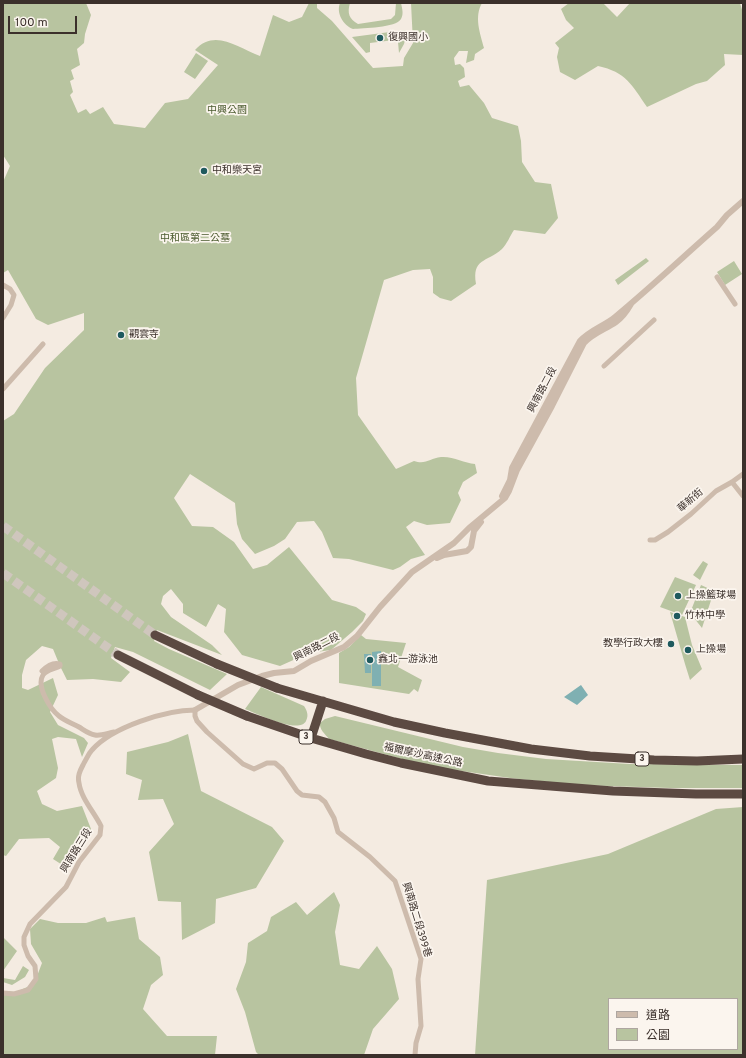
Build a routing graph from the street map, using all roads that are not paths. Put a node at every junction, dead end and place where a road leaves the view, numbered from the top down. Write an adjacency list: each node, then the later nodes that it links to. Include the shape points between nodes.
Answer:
1 (743, 201): 13 (street, 興南路二段, via 631,304 580,341 512,468 507,486)
2 (717, 277): 4 (street)
3 (3, 285): 5 (street, via 14,295)
4 (735, 304)
5 (3, 318)
6 (654, 320): 8 (street)
7 (43, 344): 9 (street)
8 (604, 366)
9 (3, 389)
10 (743, 474): 11 (street, 華新街)
11 (732, 482): 12 (street); 14 (street, 華新街, via 716,491 668,532)
12 (743, 496)
13 (489, 510): 15 (street, 興南路二段, via 454,543); 15 (street, 興南路二段, via 474,531 471,547)
14 (650, 540)
15 (422, 564): 20 (street, 興南路二段, via 344,647 294,672 274,673 238,686)
16 (156, 635): 19 (highway, 3, bridge, via 217,664 277,688)
17 (118, 655): 22 (highway, 福爾摩沙高速公路 / 3, bridge, via 247,716)
18 (42, 670): 21 (street, via 56,663 60,664 46,672 41,681 47,700 60,717 96,735)
19 (323, 702): 22 (highway); 23 (highway, 3, via 394,722 538,750 654,760)
20 (195, 710): 21 (street, 興南路三段, via 155,717); 26 (street, 興南路二段399巷, via 197,721 243,764 254,769 267,763 274,763 282,769 302,795 319,797 325,802 338,832 395,881 421,959 418,980 421,1026)
21 (119, 731): 25 (street, 興南路三段, via 91,750 79,772 78,782 101,826 100,835 79,862 66,887 30,924 24,937 28,956 35,966 36,978 28,990 14,994)
22 (311, 738): 24 (highway, 福爾摩沙高速公路 / 3, via 401,763 488,781 613,792)
23 (743, 759)
24 (743, 794)
25 (3, 993)
26 (415, 1055)

